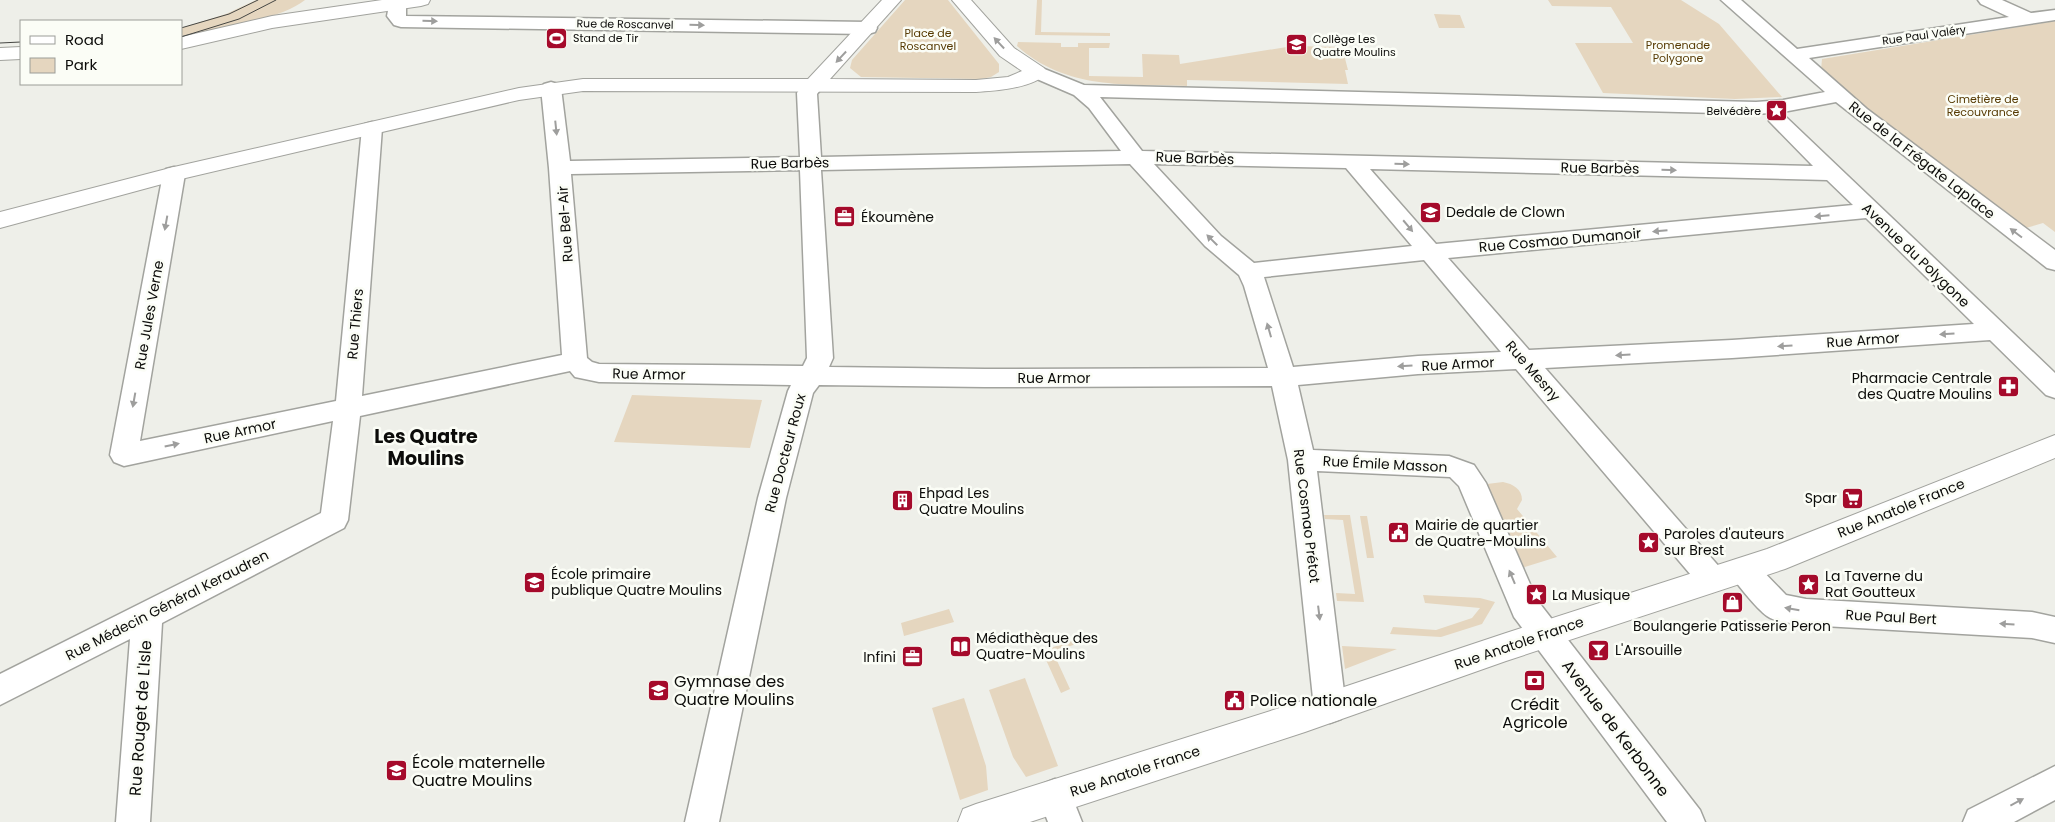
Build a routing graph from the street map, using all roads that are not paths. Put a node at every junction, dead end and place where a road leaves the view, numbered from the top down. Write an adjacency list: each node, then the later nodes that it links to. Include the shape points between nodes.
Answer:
1 (421, 0): 7 (street)
2 (892, 0): 12 (street)
3 (961, 0): 18 (street, one-way to 3, via 1007,52)
4 (1760, 0): 8 (street)
5 (1987, 0): 11 (street)
6 (367, 3): 7 (street); 9 (street)
7 (397, 3): 12 (street, Rue de Roscanvel, one-way to 12, via 396,16 401,20)
8 (1734, 3): 17 (street, Rue de la Frégate Laplace)
9 (316, 7): 13 (street); 13 (street, via 272,22)
10 (2055, 16): 11 (street, Rue Paul Valéry)
11 (2029, 19): 17 (street, Rue Paul Valéry)
12 (868, 28): 19 (street, one-way to 19)
13 (205, 38): 14 (street)
14 (182, 43)
15 (20, 53): 16 (street)
16 (0, 54)
17 (1792, 55): 22 (street, Rue de la Frégate Laplace)
18 (1037, 72): 19 (street, via 998,84); 21 (street)
19 (814, 85): 20 (street, via 583,85); 26 (street, Rue Docteur Roux, via 807,93)
20 (552, 88): 24 (street); 28 (street, Rue Bel-Air, one-way to 28)
21 (1081, 91): 22 (street, via 1756,108); 25 (street, via 1096,104)
22 (1838, 96): 34 (street, Rue de la Frégate Laplace, one-way to 22)
23 (1779, 121): 29 (street, Avenue du Polygone)
24 (372, 128): 30 (street); 42 (street, Rue Thiers)
25 (1136, 157): 26 (street, Rue Barbès); 27 (street, Rue Barbès); 35 (street, one-way to 25, via 1213,241)
26 (810, 163): 28 (street, Rue Barbès); 39 (street, Rue Docteur Roux, via 820,358)
27 (1353, 163): 29 (street, Rue Barbès, one-way to 29); 33 (street, Rue Mesny, one-way to 33)
28 (560, 168): 37 (street, Rue Bel-Air)
29 (1830, 173): 31 (street, Avenue du Polygone)
30 (174, 174): 32 (street); 44 (street, Rue Jules Verne, one-way to 44)
31 (1870, 212): 33 (street, Rue Cosmao Dumanoir, one-way to 33); 36 (street, Avenue du Polygone)
32 (0, 220)
33 (1430, 252): 35 (street, Rue Cosmao Dumanoir); 38 (street, Rue Mesny)
34 (2055, 262)
35 (1249, 271): 40 (street, Rue Cosmao Prétot, one-way to 35)
36 (1996, 331): 38 (street, Rue Armor, one-way to 38); 41 (street, Avenue du Polygone)
37 (575, 361): 39 (street, Rue Armor, via 584,370 599,373); 42 (street, Rue Armor)
38 (1524, 361): 40 (street, Rue Armor, one-way to 40, via 1409,366); 48 (street, Rue Mesny)
39 (812, 375): 40 (street, Rue Armor); 57 (street, Rue Docteur Roux, via 801,391 772,498)
40 (1283, 377): 45 (street, Rue Cosmao Prétot)
41 (2055, 388)
42 (348, 408): 44 (street, Rue Armor, one-way to 42); 46 (street, Rue Thiers)
43 (2055, 446): 47 (street, Rue Anatole France)
44 (124, 455)
45 (1302, 460): 51 (street, Rue Émile Masson, one-way to 45, via 1525,608 1465,473 1445,466); 53 (street, Rue Cosmao Prétot, one-way to 53)
46 (334, 520): 49 (street, Rue Médecin Général Keraudren)
47 (1743, 570): 48 (street, Rue Anatole France); 50 (street, Rue Paul Bert, one-way to 47, via 2032,625 1806,612 1778,607)
48 (1712, 579): 51 (street, Rue Anatole France)
49 (147, 614): 52 (street, Rue Médecin Général Keraudren); 56 (street, Rue Rouget de L'Isle)
50 (2055, 630)
51 (1544, 635): 53 (street, Rue Anatole France); 59 (street, Avenue de Kerbonne)
52 (0, 690)
53 (1330, 708): 55 (street, Rue Anatole France)
54 (2055, 782): 60 (street, one-way to 54)
55 (1060, 809): 58 (street, Rue Anatole France)
56 (133, 822)
57 (702, 822)
58 (976, 822)
59 (1688, 822)
60 (1980, 822)

